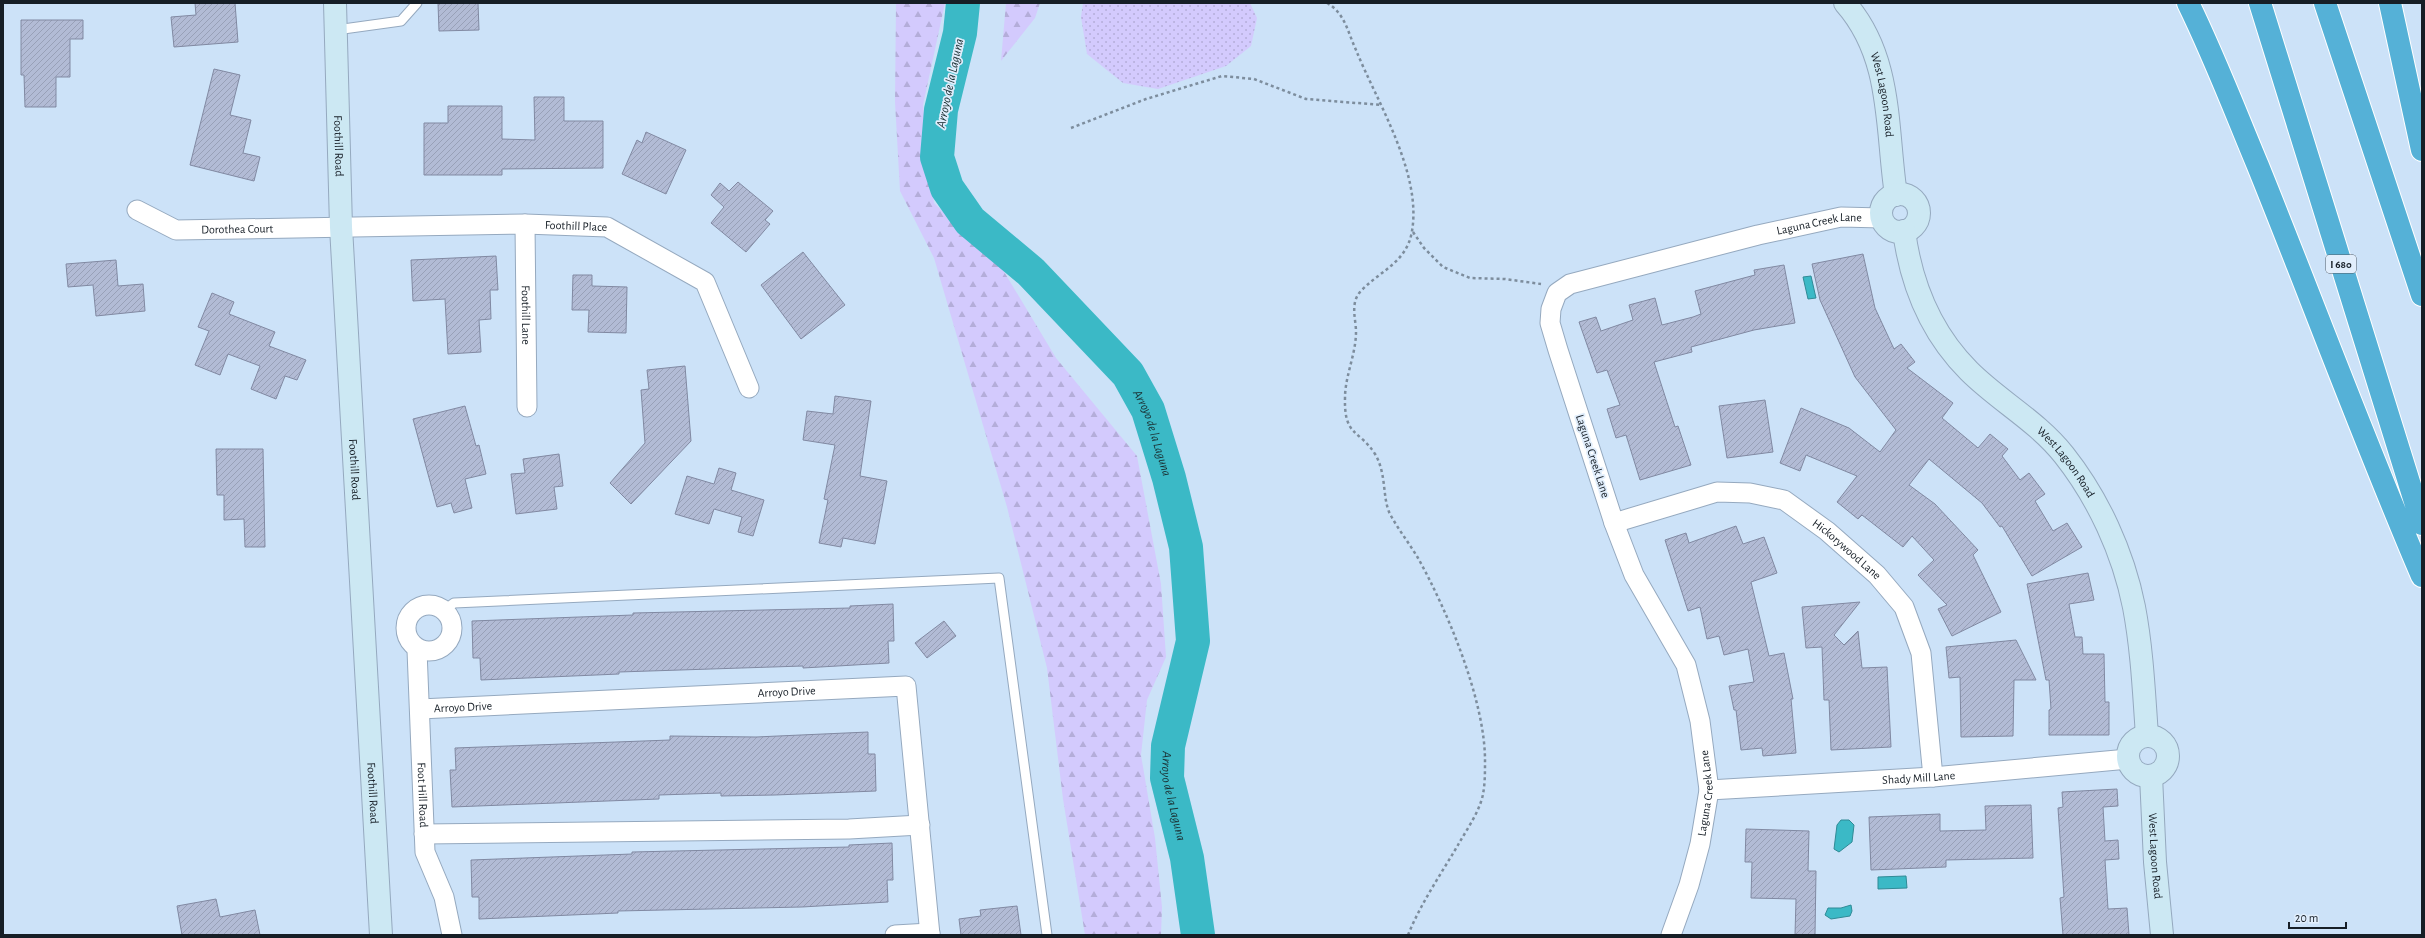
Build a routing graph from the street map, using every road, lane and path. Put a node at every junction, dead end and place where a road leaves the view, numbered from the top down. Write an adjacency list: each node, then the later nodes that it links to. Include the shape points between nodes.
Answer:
1 (335, 3): 9 (street, Foothill Road)
2 (417, 3): 9 (lane, via 401,21)
3 (1327, 3): 10 (path, via 1335,7 1347,26)
4 (1845, 3): 13 (street, West Lagoon Road, via 1854,12 1874,52 1887,96)
5 (2188, 3): 26 (highway, via 2207,42 2377,471)
6 (2260, 3): 25 (highway, I 680)
7 (2325, 3): 21 (highway)
8 (2390, 3): 12 (highway)
9 (336, 30): 17 (street, Foothill Road)
10 (1382, 106): 11 (path, via 1306,99 1254,79 1222,76 1146,99); 19 (path, via 1399,150 1412,195)
11 (1071, 128)
12 (2422, 150)
13 (1896, 194): 15 (street, via 1884,202 1881,208); 18 (street, via 1910,197 1917,205 1919,213 1912,227)
14 (137, 210): 17 (street, Dorothea Court, via 176,230)
15 (1882, 218): 18 (street, via 1891,230); 20 (street, Laguna Creek Lane, via 1841,217 1758,235 1594,276 1570,284)
16 (525, 224): 17 (street, Foothill Place); 22 (street, Foothill Place, via 607,227 705,282); 23 (street, Foothill Lane)
17 (341, 226): 38 (street, Foothill Road)
18 (1904, 231): 30 (street, West Lagoon Road, via 1907,256 1920,299 1940,336 1969,371 2036,425 2063,454 2089,491 2109,529 2134,606)
19 (1412, 232): 20 (path, via 1443,267 1470,278 1505,279 1546,285); 42 (path, via 1401,258 1359,293 1354,309 1356,333 1345,397 1348,427 1375,454 1385,480 1389,511 1439,597 1467,669 1479,716 1485,760 1483,795 1471,824 1415,918)
20 (1557, 293): 24 (street, Laguna Creek Lane, via 1550,309 1550,323)
21 (2422, 295)
22 (749, 388)
23 (527, 407)
24 (1614, 523): 33 (street, Hickorywood Lane, via 1717,492 1750,493 1784,500 1827,531 1877,575 1904,607 1920,653); 34 (street, Laguna Creek Lane, via 1634,575 1686,665 1700,721)
25 (2422, 524)
26 (2422, 576)
27 (443, 611): 28 (street, via 451,619 451,637 448,642 438,650); 28 (street, via 438,606 419,606 406,619 406,638); 41 (lane, via 454,603 999,578)
28 (417, 650): 29 (street, Foot Hill Road)
29 (420, 709): 35 (street, Arroyo Drive, via 906,686); 36 (street, Foot Hill Road)
30 (2147, 736): 31 (street, via 2137,739 2130,746); 32 (street, via 2162,741 2169,756 2164,770)
31 (2128, 759): 32 (street, via 2136,773); 33 (street, Shady Mill Lane)
32 (2151, 776): 44 (street, West Lagoon Road)
33 (1933, 777): 34 (street, Shady Mill Lane)
34 (1709, 790): 43 (street, Laguna Creek Lane, via 1693,872)
35 (920, 825): 36 (street, via 849,829); 37 (street, Arroyo Drive)
36 (424, 834): 39 (street, Foot Hill Road, via 425,852 444,897)
37 (930, 934): 40 (street)
38 (382, 935)
39 (452, 935)
40 (896, 935)
41 (1047, 935)
42 (1408, 935)
43 (1671, 935)
44 (2162, 935)

